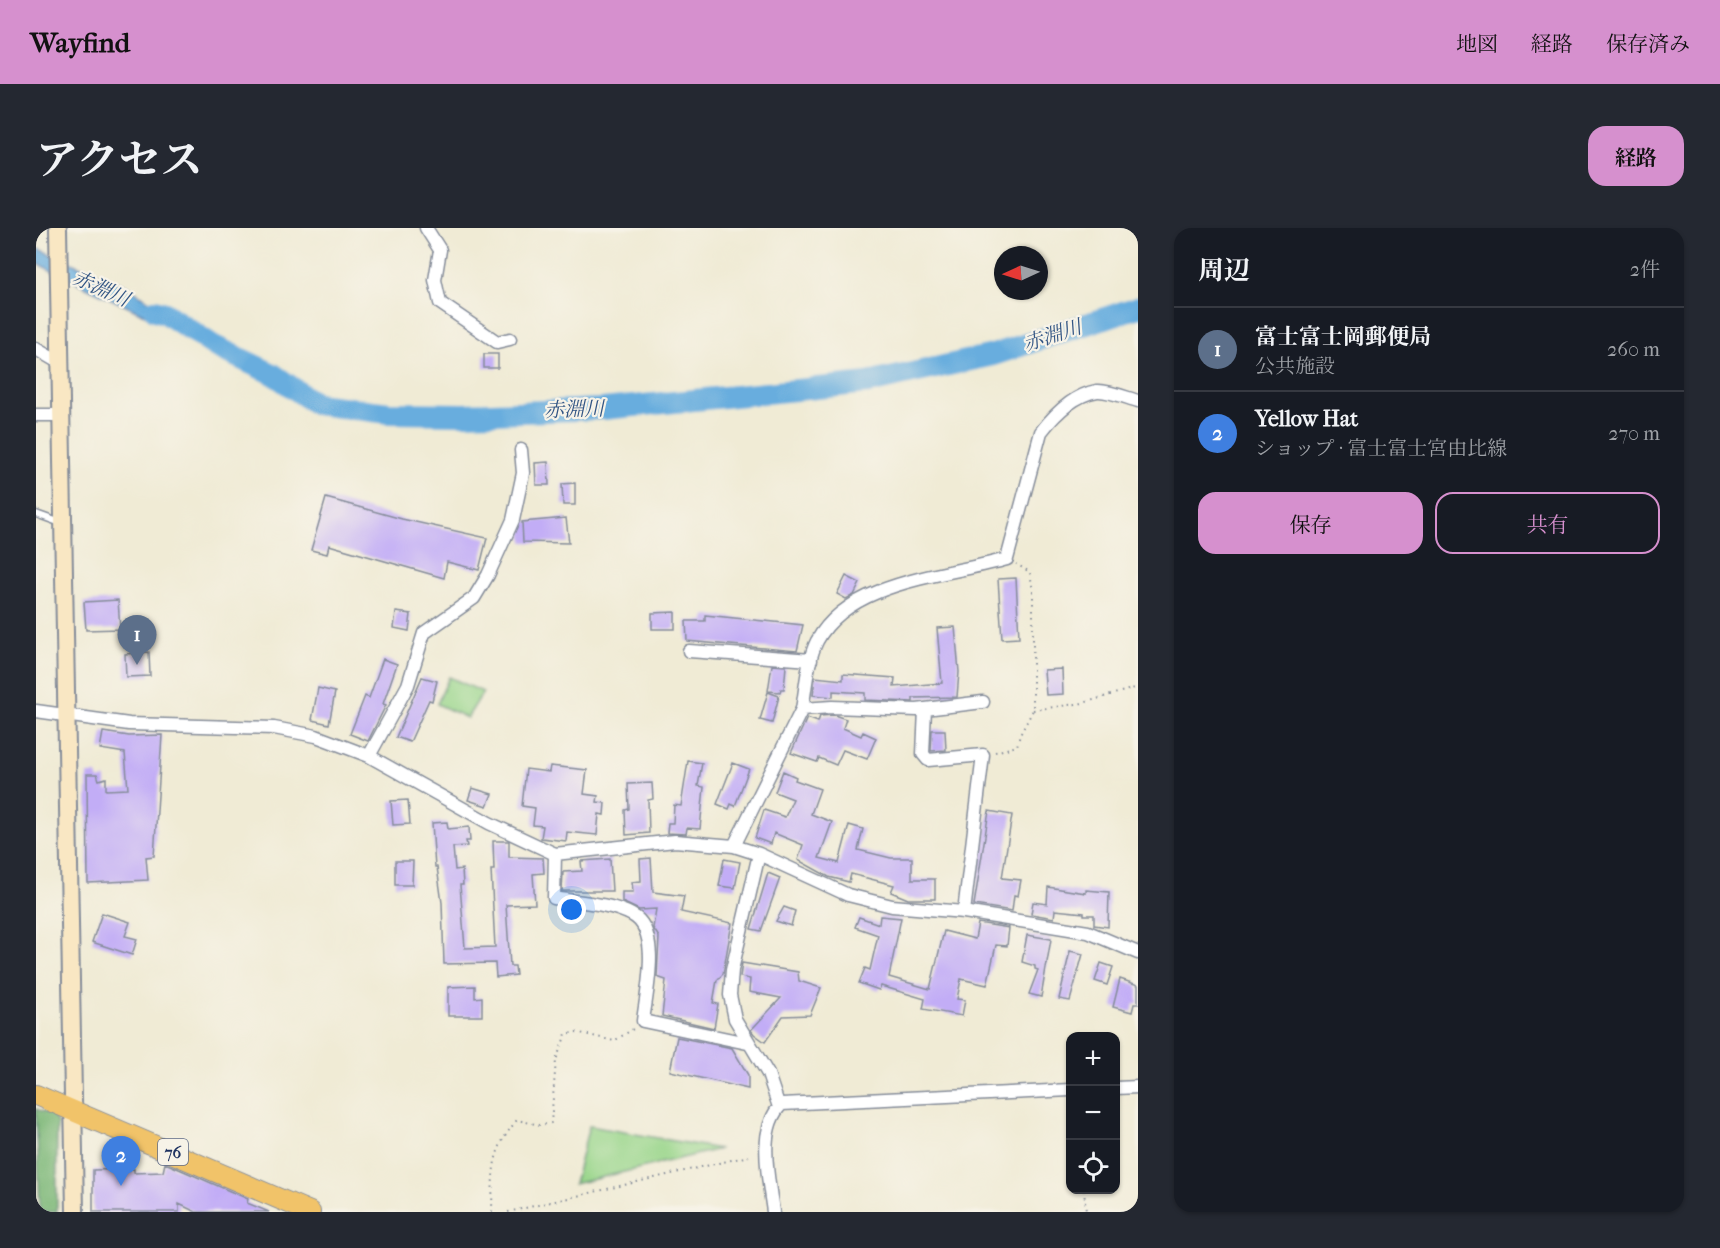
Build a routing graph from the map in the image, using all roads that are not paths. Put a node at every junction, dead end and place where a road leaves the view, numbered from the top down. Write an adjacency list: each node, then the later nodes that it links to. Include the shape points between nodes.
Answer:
1 (58, 228): 5 (street)
2 (426, 228): 3 (street, via 440,250 435,280 440,303 497,342)
3 (510, 339)
4 (36, 349): 5 (street)
5 (60, 363): 8 (street)
6 (1138, 401): 13 (street, via 1098,391 1054,415 1041,432 1007,559 901,582 863,600 832,619 816,643)
7 (36, 415): 8 (street)
8 (61, 415): 11 (street)
9 (521, 450): 19 (street, via 523,473 513,520 488,575 474,598 424,633 408,684)
10 (36, 514): 11 (lane)
11 (64, 524): 18 (street)
12 (689, 651): 13 (street)
13 (811, 660): 15 (street)
14 (983, 702): 16 (street)
15 (802, 709): 16 (street); 20 (street)
16 (925, 709): 23 (street, via 922,754 928,760 984,755)
17 (36, 711): 18 (street)
18 (67, 716): 19 (street, via 129,724 274,728 316,736); 31 (street)
19 (369, 756): 21 (street, via 489,823)
20 (734, 846): 21 (street, via 675,841); 22 (street)
21 (555, 854): 25 (street, via 554,898 617,909 634,916 647,933 651,954 643,1021)
22 (759, 854): 23 (street, via 848,895 892,906); 25 (street, via 732,970 730,995 735,1019)
23 (964, 912): 24 (street, via 1088,932)
24 (1138, 953)
25 (747, 1043): 30 (street, via 768,1074)
26 (1138, 1087): 27 (street)
27 (1120, 1088)
28 (1066, 1090): 30 (street)
29 (36, 1095): 31 (main road, 76)
30 (779, 1107): 34 (street, via 771,1124 767,1152)
31 (74, 1109): 32 (street); 33 (main road, 76)
32 (75, 1212)
33 (309, 1212)
34 (773, 1212)

